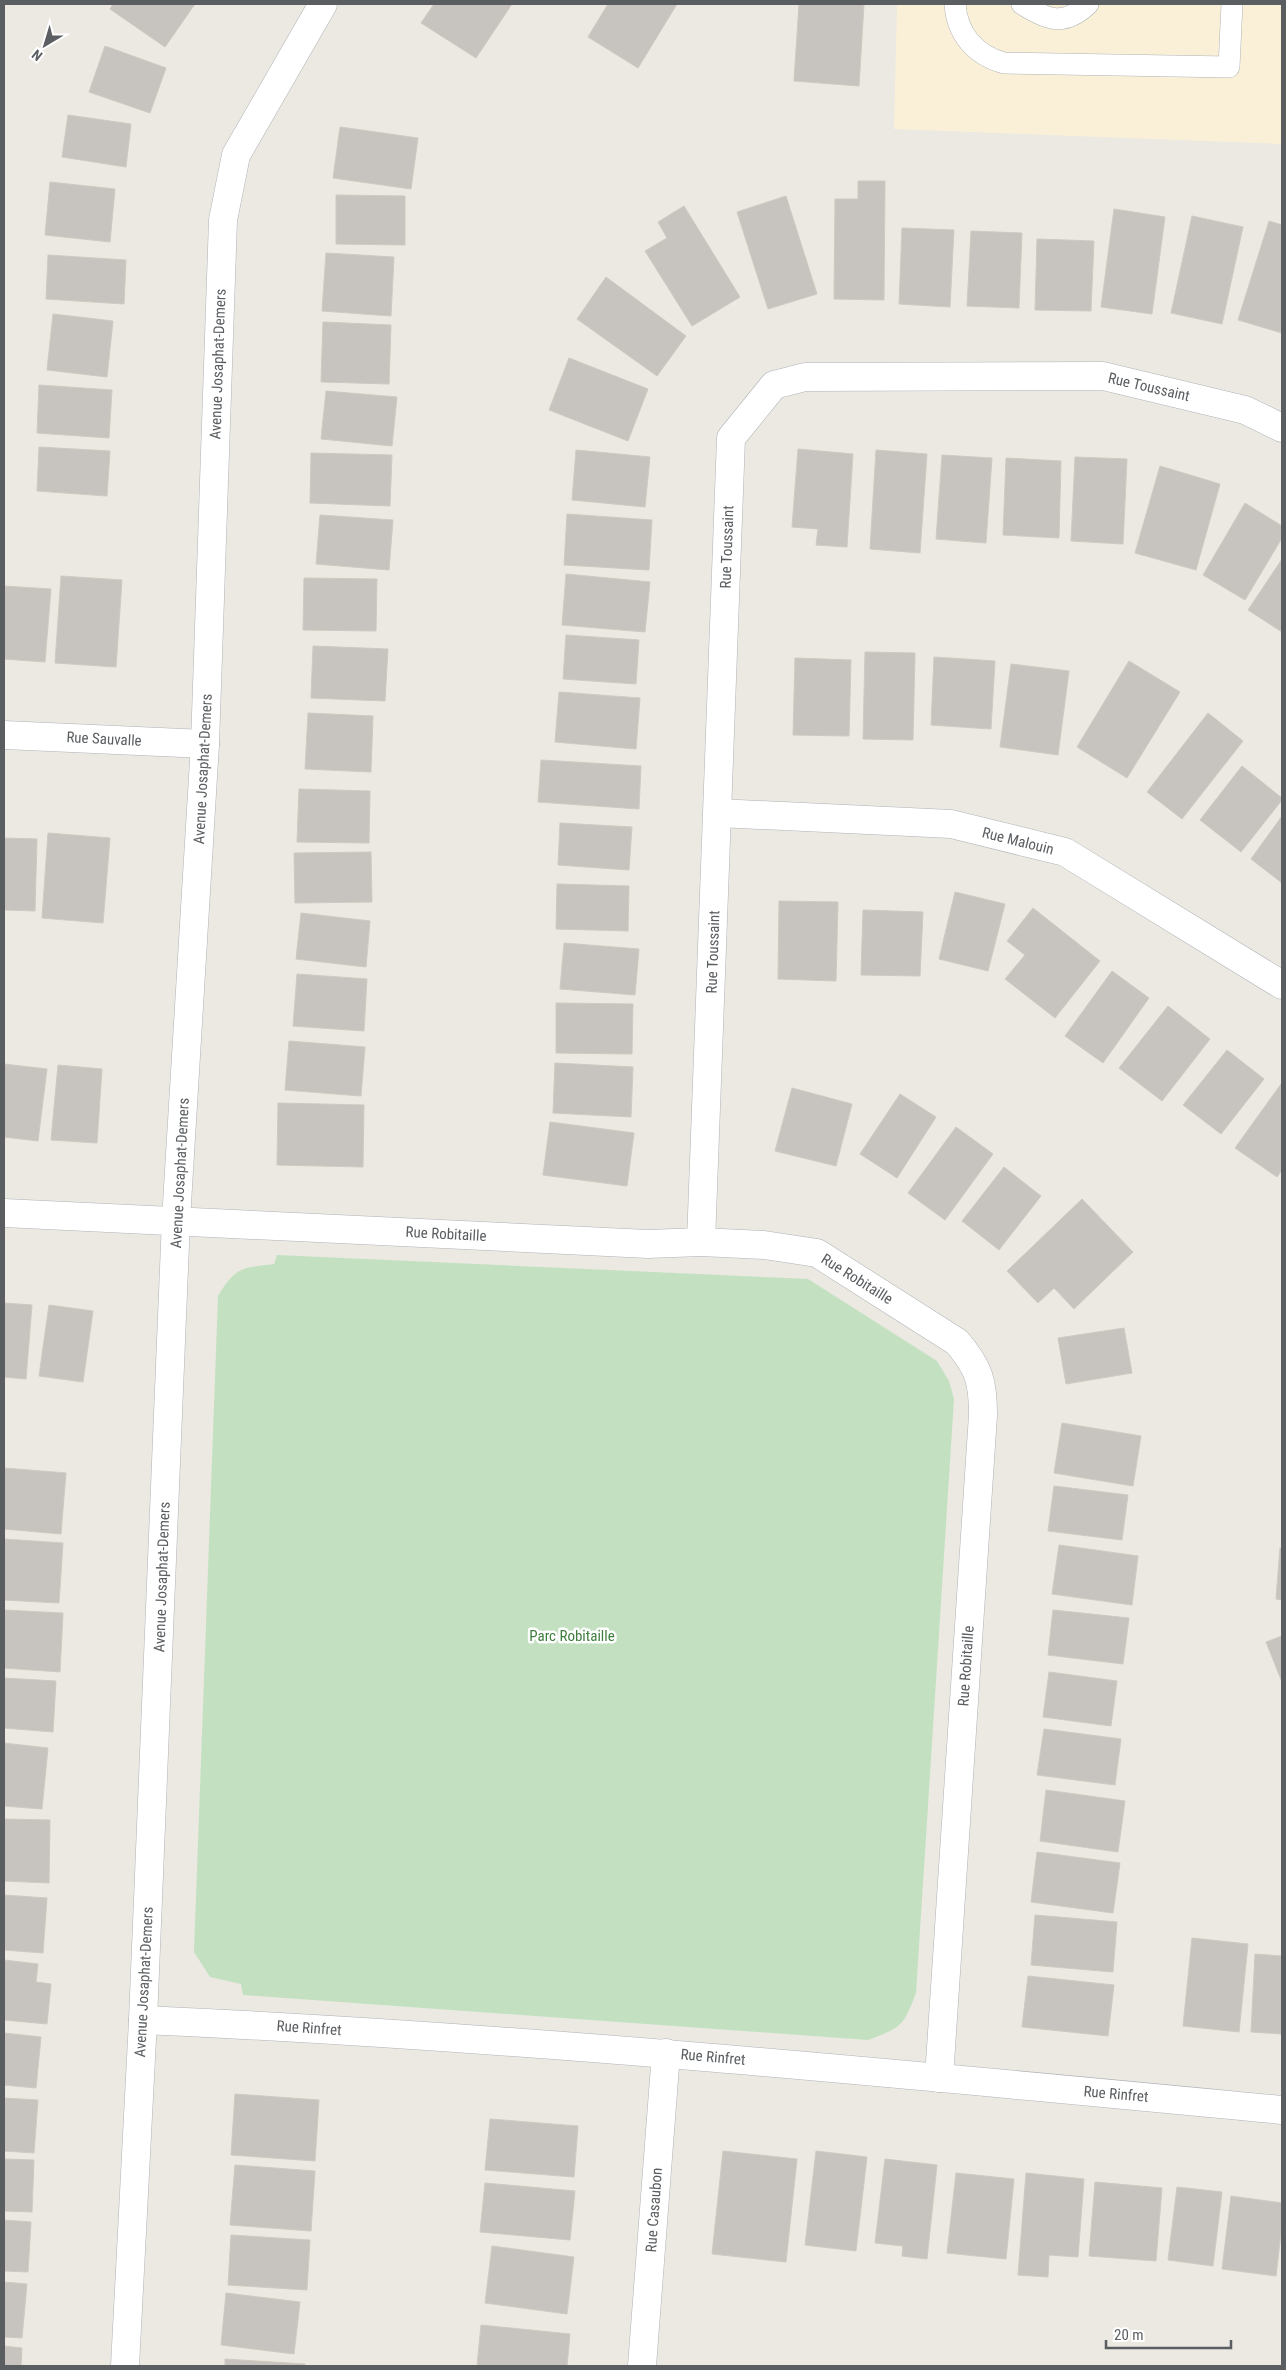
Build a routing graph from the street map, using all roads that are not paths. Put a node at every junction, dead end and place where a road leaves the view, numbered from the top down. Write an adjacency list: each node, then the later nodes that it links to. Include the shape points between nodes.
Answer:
1 (323, 4): 8 (street, Avenue Josaphat-Demers, via 236,155 223,220)
2 (955, 4): 5 (lane, via 960,26 972,46 1004,63 1229,67)
3 (1022, 4): 4 (lane, via 1048,19 1058,20 1071,16)
4 (1088, 4)
5 (1232, 4)
6 (1282, 428): 9 (street, Rue Toussaint, via 1244,410 1103,376 805,377 774,385 731,438)
7 (4, 735): 8 (street, Rue Sauvalle)
8 (205, 744): 12 (street, Avenue Josaphat-Demers)
9 (718, 813): 10 (street, Rue Malouin, via 951,824 1065,852); 13 (street, Rue Toussaint)
10 (1282, 985)
11 (4, 1213): 12 (street, Rue Robitaille)
12 (176, 1220): 13 (street, Rue Robitaille, via 648,1244); 14 (street, Avenue Josaphat-Demers)
13 (701, 1242): 16 (street, Rue Robitaille, via 764,1245 817,1253 957,1342 972,1361 979,1378 983,1415)
14 (142, 2020): 15 (street, Rue Rinfret, via 298,2027); 18 (street, Avenue Josaphat-Demers)
15 (666, 2053): 16 (street, Rue Rinfret); 19 (street, Rue Casaubon)
16 (939, 2078): 17 (street, Rue Rinfret)
17 (1282, 2110)
18 (125, 2366)
19 (642, 2366)

